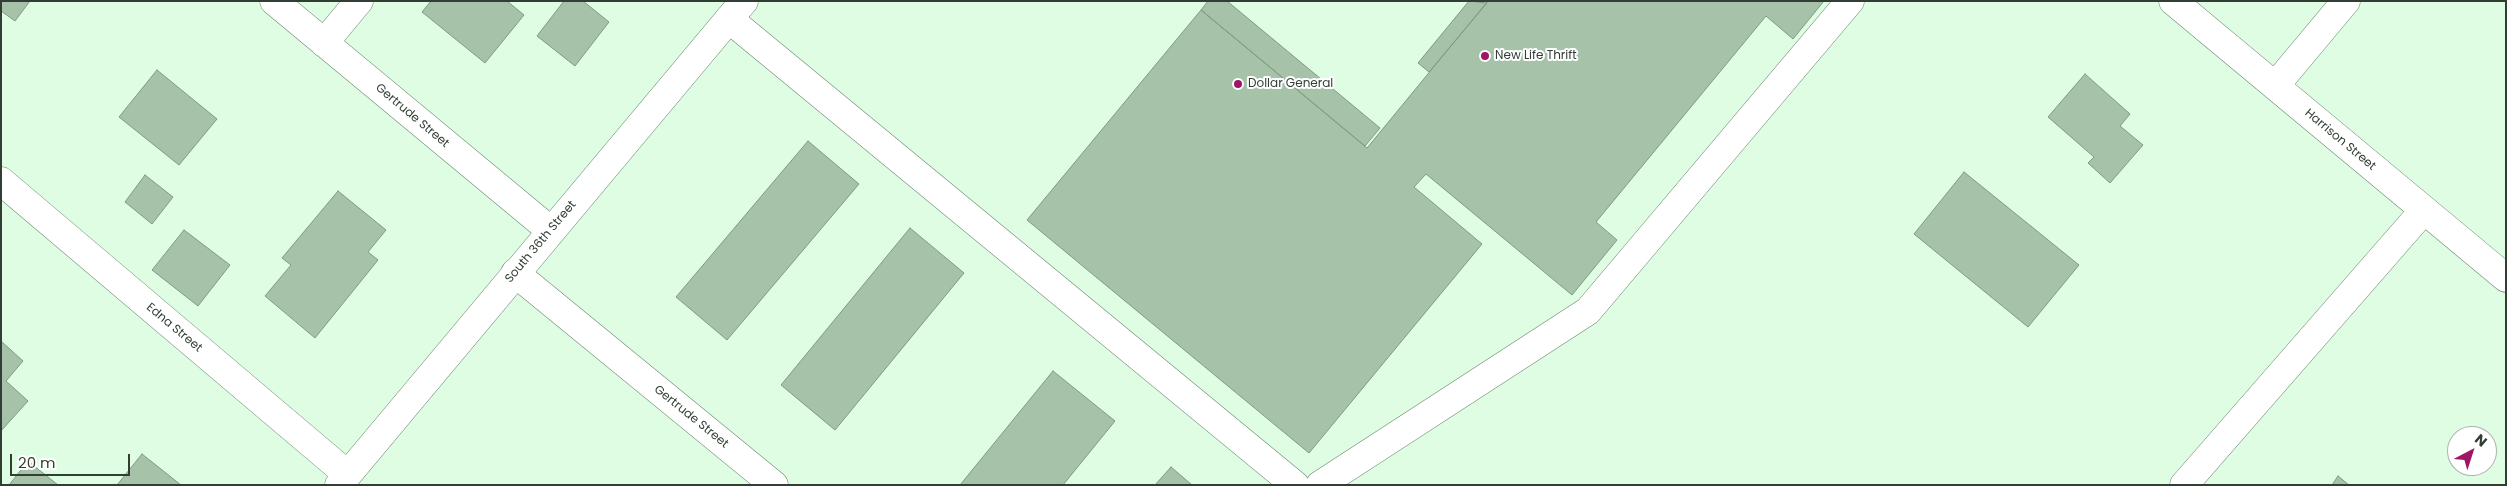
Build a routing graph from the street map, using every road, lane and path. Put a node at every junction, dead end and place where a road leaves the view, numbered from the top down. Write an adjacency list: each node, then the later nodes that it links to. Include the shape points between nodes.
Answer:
1 (274, 1): 7 (street, Gertrude Street)
2 (359, 1): 7 (street)
3 (1850, 1): 17 (street, via 1588,311)
4 (2173, 1): 8 (street, Harrison Street)
5 (2346, 1): 8 (street)
6 (736, 10): 11 (street, South 36th Street); 16 (street)
7 (324, 42): 11 (street, Gertrude Street)
8 (2275, 86): 10 (street, Harrison Street)
9 (1, 181): 14 (street, Edna Street)
10 (2424, 210): 13 (street, Harrison Street); 18 (street)
11 (550, 230): 12 (street, South 36th Street)
12 (515, 273): 14 (street, South 36th Street); 15 (street, Gertrude Street)
13 (2506, 278)
14 (343, 480)
15 (774, 485)
16 (1294, 485)
17 (1320, 485)
18 (2184, 485)

